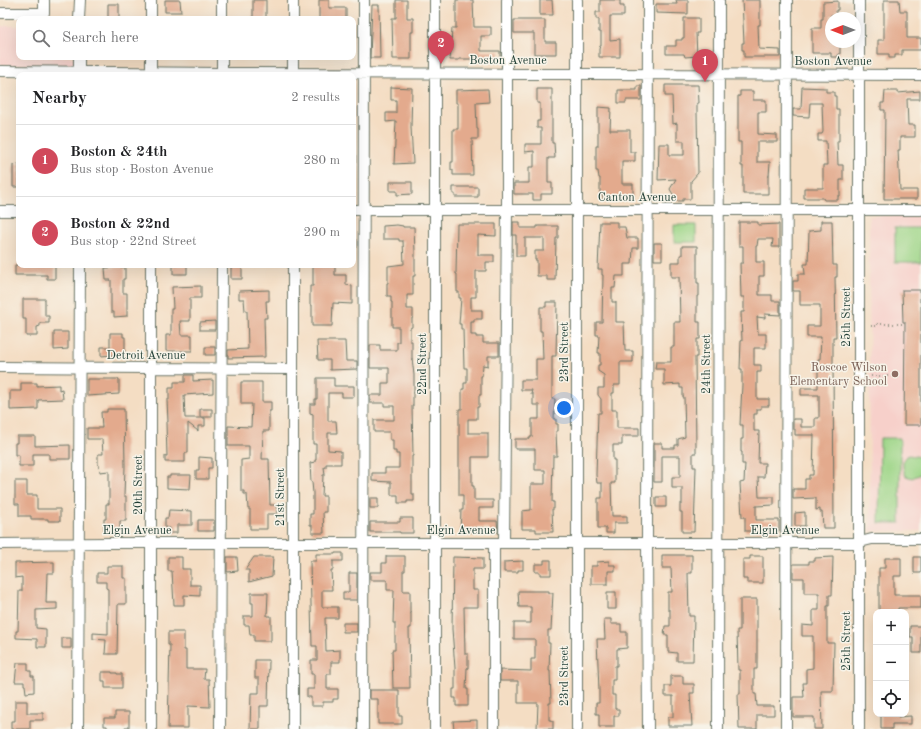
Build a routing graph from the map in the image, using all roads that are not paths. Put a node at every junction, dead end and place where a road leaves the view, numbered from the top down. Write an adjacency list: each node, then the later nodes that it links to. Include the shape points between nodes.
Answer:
1 (44, 0): 14 (street, via 44,13)
2 (80, 0): 15 (street)
3 (151, 0): 16 (street)
4 (222, 0): 17 (street)
5 (293, 0): 18 (street)
6 (364, 0): 32 (street)
7 (435, 0): 33 (street, 22nd Street)
8 (507, 0): 29 (street)
9 (577, 0): 30 (street, 23rd Street)
10 (648, 0): 34 (street)
11 (719, 0): 35 (street, 24th Street)
12 (787, 0): 36 (street)
13 (859, 0): 37 (street, 25th Street)
14 (0, 13)
15 (79, 16)
16 (151, 16)
17 (222, 16)
18 (293, 16)
19 (79, 60): 25 (street)
20 (151, 60): 26 (street)
21 (222, 60): 27 (street)
22 (293, 60): 28 (street)
23 (0, 71): 24 (street, Boston Avenue)
24 (40, 72)
25 (79, 72)
26 (151, 72)
27 (222, 72)
28 (293, 72)
29 (507, 73): 30 (street, Boston Avenue); 33 (street, Boston Avenue); 44 (street)
30 (577, 73): 34 (street, Boston Avenue); 45 (street, 23rd Street)
31 (356, 74): 32 (street, Boston Avenue)
32 (364, 74): 33 (street, Boston Avenue); 42 (street)
33 (435, 74): 43 (street, 22nd Street)
34 (649, 74): 35 (street, Boston Avenue); 46 (street)
35 (719, 74): 36 (street, Boston Avenue); 47 (street, 24th Street)
36 (787, 74): 37 (street, Boston Avenue); 48 (street)
37 (859, 74): 38 (street, Boston Avenue); 49 (street, 25th Street)
38 (921, 74)
39 (0, 210): 40 (street)
40 (16, 210)
41 (356, 210): 42 (street, Canton Avenue)
42 (364, 210): 43 (street, Canton Avenue); 67 (street)
43 (435, 210): 44 (street, Canton Avenue); 68 (street, 22nd Street)
44 (507, 210): 45 (street, Canton Avenue); 69 (street)
45 (577, 210): 46 (street, Canton Avenue); 61 (street, 23rd Street)
46 (648, 210): 47 (street, Canton Avenue); 70 (street)
47 (719, 210): 48 (street, Canton Avenue); 71 (street, 24th Street)
48 (787, 210): 49 (street, Canton Avenue); 72 (street)
49 (859, 210): 50 (street, Canton Avenue); 62 (street, 25th Street)
50 (921, 210)
51 (80, 268): 56 (street)
52 (151, 268): 57 (street, 20th Street)
53 (222, 268): 58 (street)
54 (293, 268): 59 (street, 21st Street)
55 (0, 367): 56 (street, Detroit Avenue)
56 (79, 368): 57 (street, Detroit Avenue); 63 (street)
57 (151, 368): 58 (street, Detroit Avenue); 64 (street, 20th Street)
58 (221, 369): 59 (street, Detroit Avenue); 65 (street)
59 (293, 369): 66 (street, 21st Street)
60 (921, 539): 62 (street, Elgin Avenue, via 872,539)
61 (577, 542): 69 (street, Elgin Avenue); 70 (street, Elgin Avenue); 81 (street, 23rd Street)
62 (859, 542): 72 (street, Elgin Avenue); 85 (street, 25th Street)
63 (79, 543): 64 (street, Elgin Avenue); 73 (street, Elgin Avenue); 74 (street)
64 (151, 543): 65 (street, Elgin Avenue); 75 (street, 20th Street)
65 (221, 543): 66 (street, Elgin Avenue); 76 (street)
66 (293, 543): 67 (street, Elgin Avenue); 77 (street, 21st Street)
67 (363, 543): 68 (street, Elgin Avenue); 78 (street)
68 (435, 543): 69 (street, Elgin Avenue); 79 (street, 22nd Street)
69 (499, 543): 80 (street)
70 (647, 543): 71 (street, Elgin Avenue); 82 (street)
71 (718, 543): 72 (street, Elgin Avenue); 83 (street, 24th Street)
72 (786, 543): 84 (street)
73 (0, 544)
74 (78, 729)
75 (151, 729)
76 (220, 729)
77 (293, 729)
78 (363, 729)
79 (435, 729)
80 (494, 729)
81 (576, 729)
82 (648, 729)
83 (718, 729)
84 (786, 729)
85 (859, 729)

